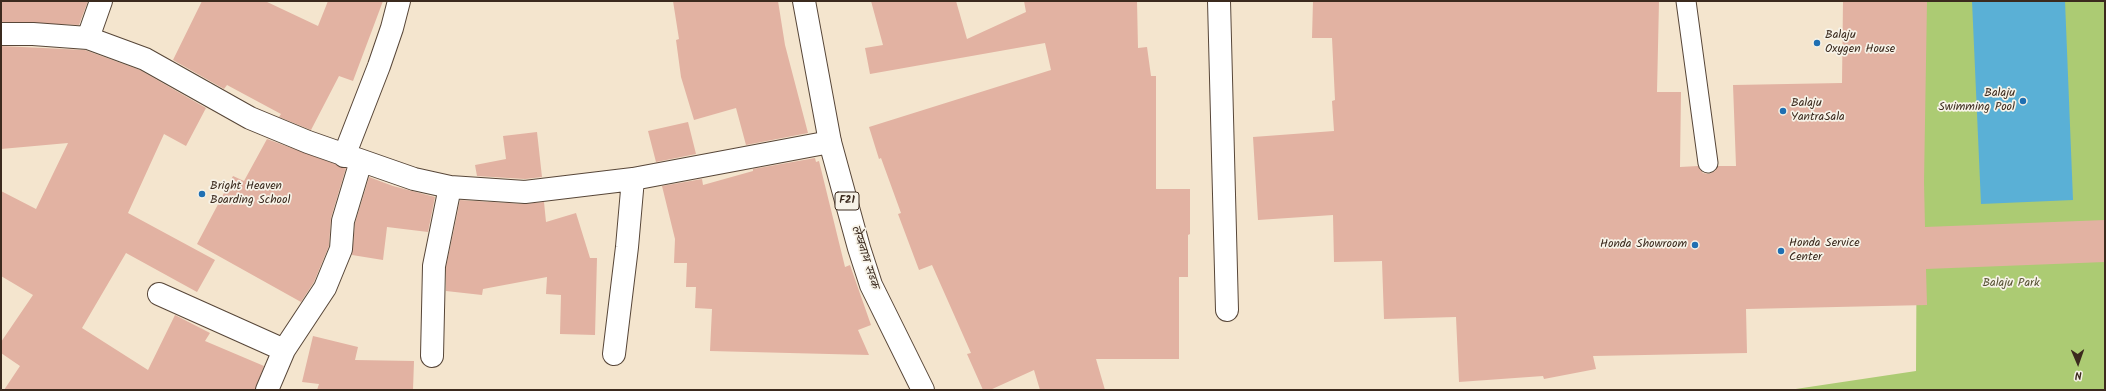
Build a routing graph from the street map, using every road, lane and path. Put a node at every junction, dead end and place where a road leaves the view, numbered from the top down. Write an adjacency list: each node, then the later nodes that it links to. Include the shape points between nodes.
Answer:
1 (101, 1): 7 (street)
2 (399, 1): 9 (street)
3 (804, 1): 8 (street, लेखनाथ सडक / F21)
4 (1219, 1): 14 (street)
5 (1686, 1): 10 (lane)
6 (1, 34): 7 (street)
7 (88, 38): 9 (street, via 145,59 250,118)
8 (830, 142): 11 (street); 19 (street, लेखनाथ सडक / F21, via 871,285)
9 (353, 158): 12 (street, via 414,179); 15 (street, via 341,249 325,288)
10 (1708, 163)
11 (633, 179): 12 (street, via 525,192); 16 (street)
12 (450, 187): 17 (street, via 434,266)
13 (159, 294): 15 (street)
14 (1227, 310)
15 (284, 350): 18 (street)
16 (614, 354)
17 (432, 356)
18 (267, 390)
19 (923, 390)

